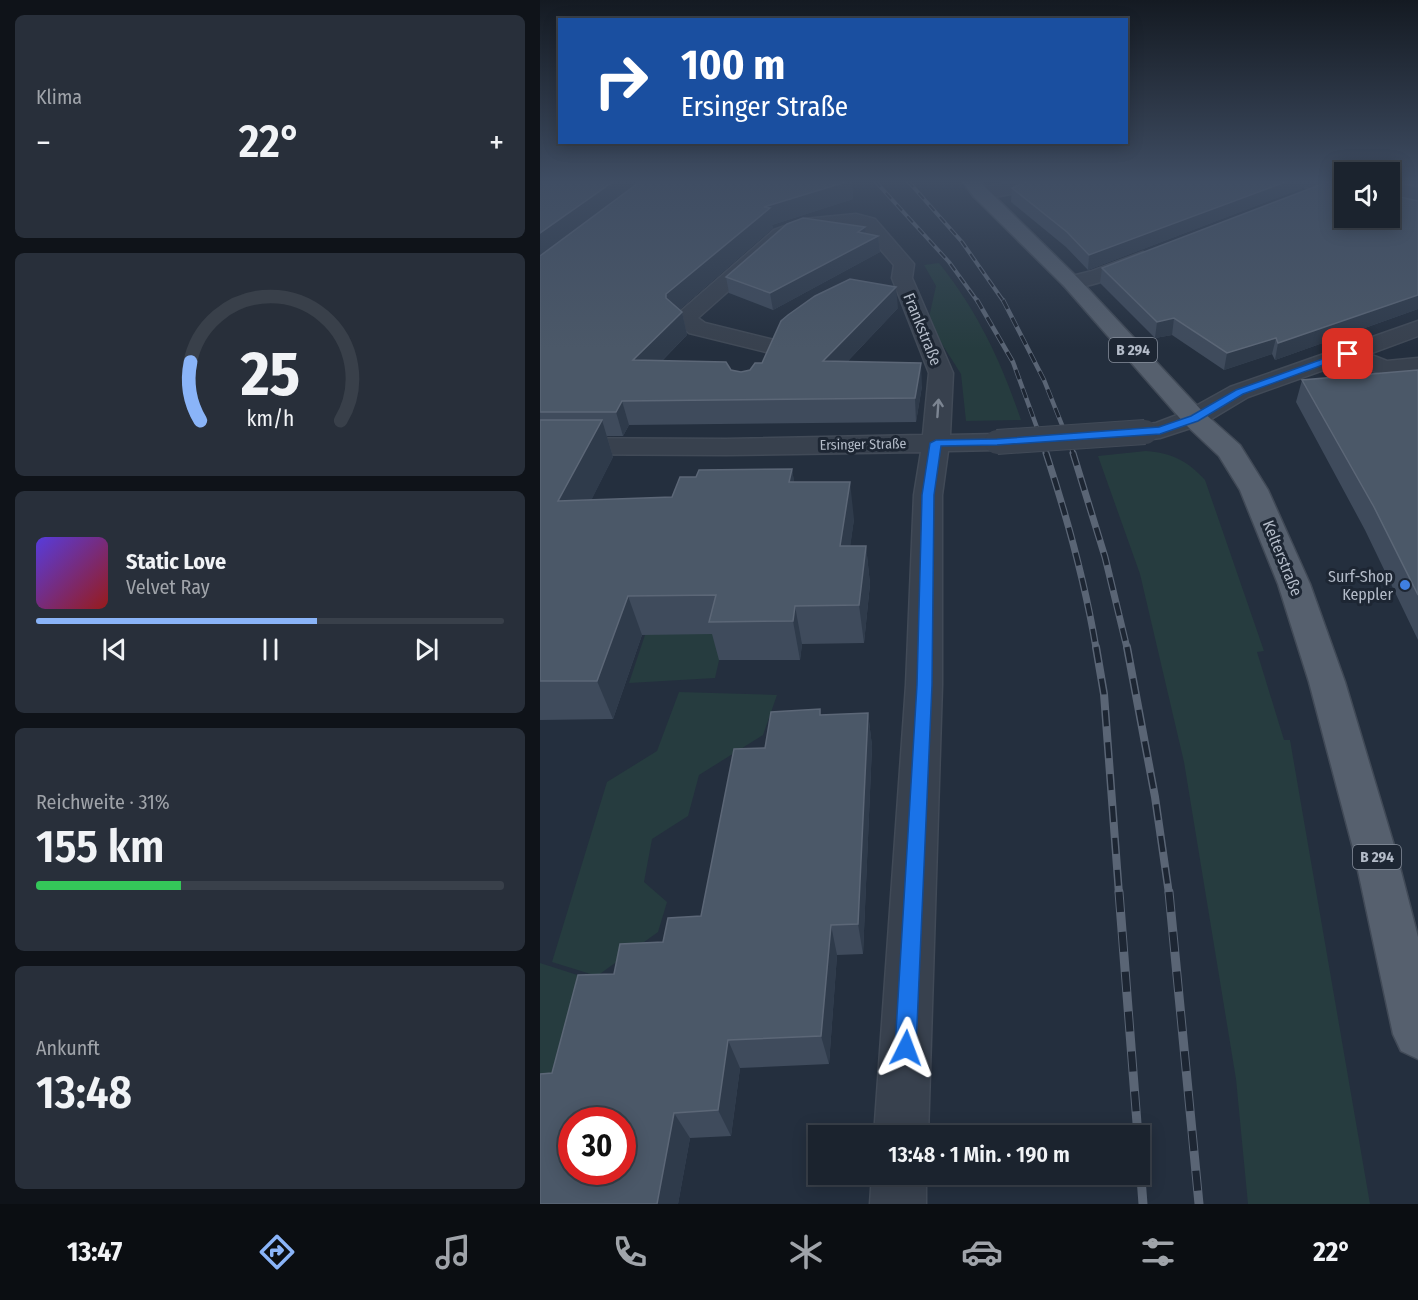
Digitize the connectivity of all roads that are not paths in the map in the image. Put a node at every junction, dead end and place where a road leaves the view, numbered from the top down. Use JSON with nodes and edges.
{"nodes":[{"id":1,"x":777,"y":237,"type":"edge"},
{"id":2,"x":880,"y":237,"type":"edge"},
{"id":3,"x":1026,"y":237,"type":"edge"},
{"id":4,"x":1162,"y":250,"type":"edge"},
{"id":5,"x":902,"y":278,"type":"junction"},
{"id":6,"x":1071,"y":282,"type":"junction"},
{"id":7,"x":879,"y":283,"type":"edge"},
{"id":8,"x":1418,"y":328,"type":"edge"},
{"id":9,"x":782,"y":329,"type":"edge"},
{"id":10,"x":766,"y":345,"type":"junction"},
{"id":11,"x":1348,"y":354,"type":"junction"},
{"id":12,"x":1418,"y":365,"type":"edge"},
{"id":13,"x":754,"y":366,"type":"edge"},
{"id":14,"x":1194,"y":418,"type":"junction"},
{"id":15,"x":936,"y":443,"type":"junction"},
{"id":16,"x":540,"y":446,"type":"edge"},
{"id":17,"x":1418,"y":1034,"type":"edge"},
{"id":18,"x":902,"y":1125,"type":"edge"},
{"id":19,"x":899,"y":1185,"type":"edge"},
{"id":20,"x":898,"y":1204,"type":"edge"}],
"edges":[{"from":1,"to":10,"type":"street","name":"Frankstraße"},
{"from":2,"to":5,"type":"street","name":"Frankstraße"},
{"from":3,"to":6,"type":"main road","name":"Kelterstraße","number":"B 294"},
{"from":4,"to":6,"type":"street"},
{"from":5,"to":7,"type":"street"},
{"from":15,"to":5,"type":"street","name":"Frankstraße","one_way":true},
{"from":6,"to":14,"type":"main road","name":"Kelterstraße","number":"B 294"},
{"from":8,"to":11,"type":"street","name":"Ersinger Straße"},
{"from":9,"to":10,"type":"street"},
{"from":10,"to":13,"type":"street"},
{"from":11,"to":12,"type":"street"},
{"from":11,"to":14,"type":"street","name":"Ersinger Straße"},
{"from":14,"to":15,"type":"street","name":"Ersinger Straße","bridge":true},
{"from":14,"to":17,"type":"main road","name":"Kelterstraße","number":"B 294"},
{"from":15,"to":16,"type":"street","name":"Ersinger Straße"},
{"from":15,"to":18,"type":"street","name":"Frankstraße"},
{"from":19,"to":20,"type":"street"}]}
